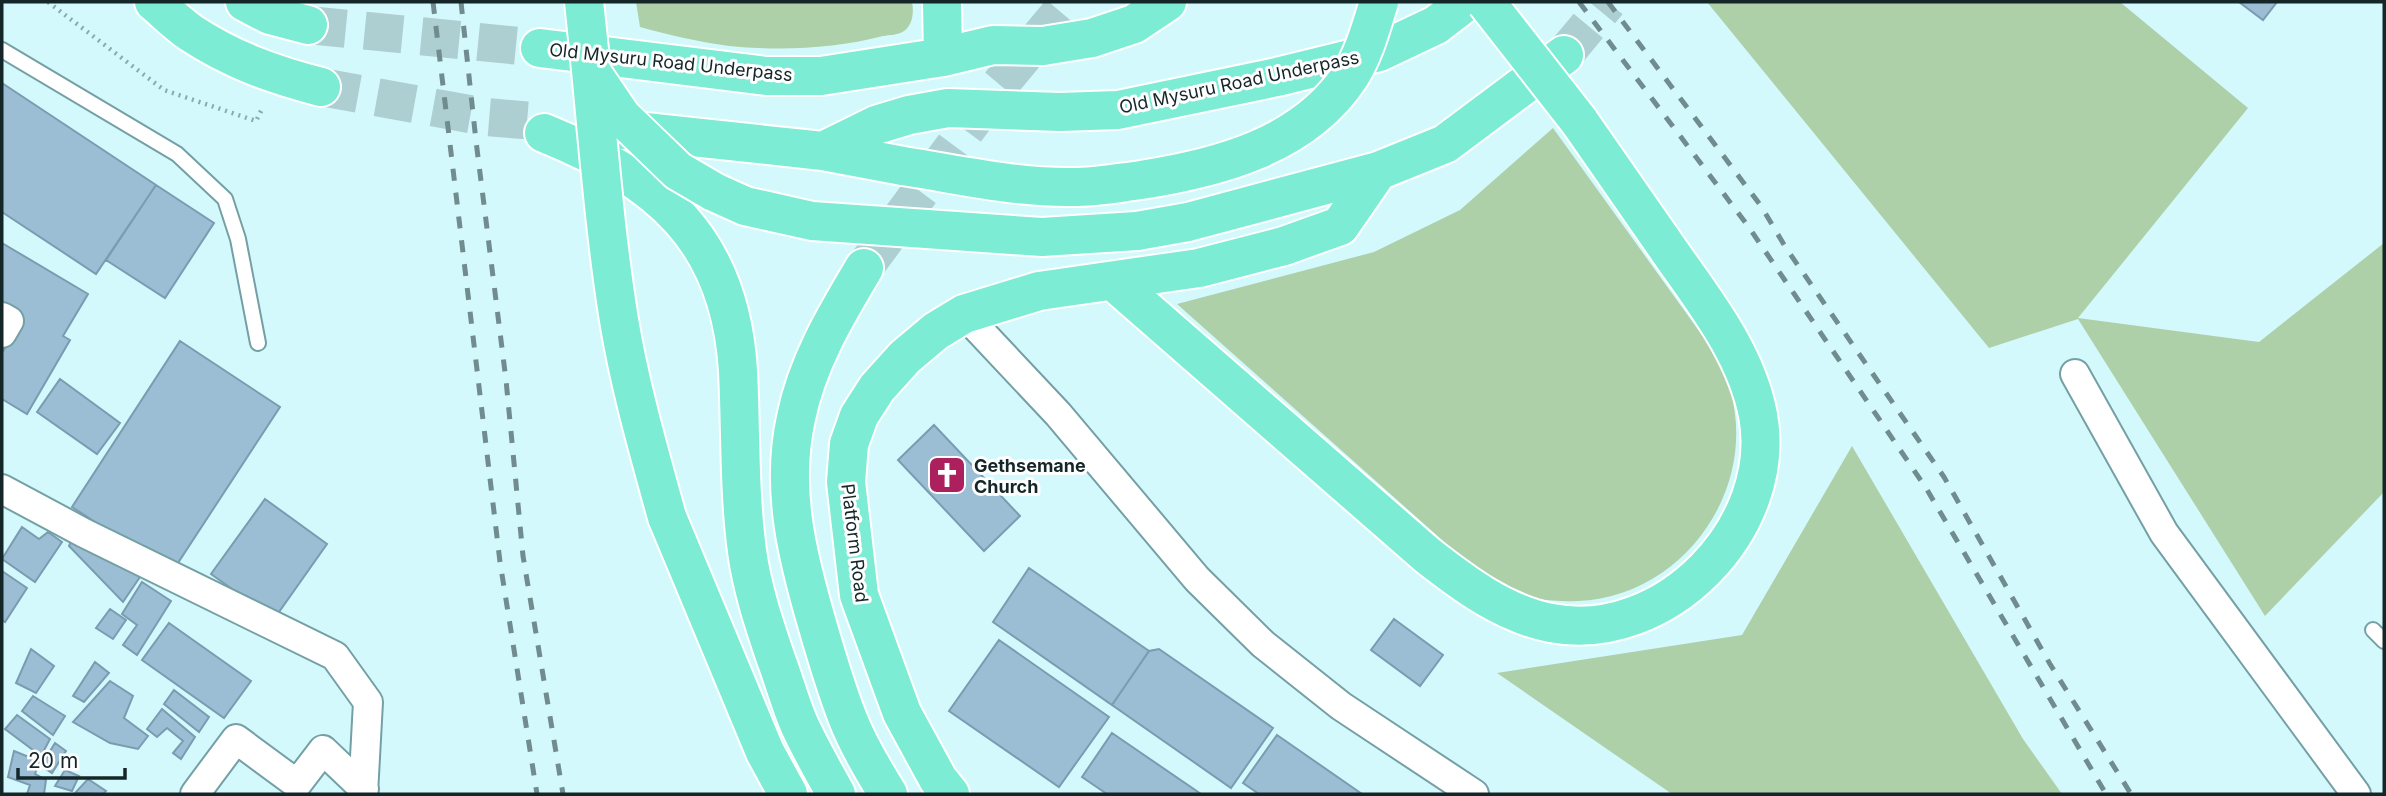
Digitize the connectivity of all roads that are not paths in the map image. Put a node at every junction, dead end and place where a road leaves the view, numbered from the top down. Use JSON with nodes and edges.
{"nodes":[{"id":1,"x":154,"y":2,"type":"edge"},
{"id":2,"x":244,"y":2,"type":"edge"},
{"id":3,"x":584,"y":2,"type":"edge"},
{"id":4,"x":942,"y":2,"type":"edge"},
{"id":5,"x":1167,"y":2,"type":"edge"},
{"id":6,"x":1379,"y":2,"type":"edge"},
{"id":7,"x":1466,"y":2,"type":"edge"},
{"id":8,"x":1486,"y":2,"type":"edge"},
{"id":9,"x":308,"y":25,"type":"tunnel mouth"},
{"id":10,"x":540,"y":48,"type":"tunnel mouth"},
{"id":11,"x":2,"y":50,"type":"edge"},
{"id":12,"x":1564,"y":55,"type":"tunnel mouth"},
{"id":13,"x":943,"y":57,"type":"junction"},
{"id":14,"x":592,"y":73,"type":"junction"},
{"id":15,"x":321,"y":88,"type":"tunnel mouth"},
{"id":16,"x":823,"y":152,"type":"junction"},
{"id":17,"x":1378,"y":171,"type":"junction"},
{"id":18,"x":864,"y":268,"type":"tunnel mouth"},
{"id":19,"x":1113,"y":281,"type":"junction"},
{"id":20,"x":964,"y":314,"type":"junction"},
{"id":21,"x":2,"y":317,"type":"edge"},
{"id":22,"x":2,"y":332,"type":"edge"},
{"id":23,"x":258,"y":344,"type":"dead end"},
{"id":24,"x":2075,"y":374,"type":"dead end"},
{"id":25,"x":2,"y":489,"type":"edge"},
{"id":26,"x":2373,"y":630,"type":"dead end"},
{"id":27,"x":2384,"y":641,"type":"edge"},
{"id":28,"x":364,"y":792,"type":"edge"},
{"id":29,"x":195,"y":794,"type":"edge"},
{"id":30,"x":788,"y":794,"type":"edge"},
{"id":31,"x":836,"y":794,"type":"edge"},
{"id":32,"x":888,"y":794,"type":"edge"},
{"id":33,"x":950,"y":794,"type":"edge"},
{"id":34,"x":1474,"y":794,"type":"edge"},
{"id":35,"x":2356,"y":794,"type":"edge"}],
"edges":[{"from":1,"to":15,"type":"main road"},
{"from":2,"to":9,"type":"main road"},
{"from":3,"to":14,"type":"main road","bridge":true},
{"from":4,"to":13,"type":"main road"},
{"from":5,"to":13,"type":"main road","name":"Old Mysuru Road Underpass"},
{"from":6,"to":16,"type":"main road","bridge":true},
{"from":7,"to":16,"type":"main road","name":"Old Mysuru Road Underpass"},
{"from":8,"to":19,"type":"main road","bridge":true},
{"from":10,"to":13,"type":"main road","name":"Old Mysuru Road Underpass"},
{"from":11,"to":23,"type":"lane"},
{"from":12,"to":17,"type":"main road"},
{"from":14,"to":17,"type":"main road","bridge":true},
{"from":14,"to":30,"type":"main road","bridge":true},
{"from":16,"to":31,"type":"main road"},
{"from":17,"to":19,"type":"main road","name":"Platform Road"},
{"from":18,"to":32,"type":"main road"},
{"from":19,"to":20,"type":"main road","name":"Platform Road"},
{"from":20,"to":33,"type":"main road","name":"Platform Road"},
{"from":20,"to":34,"type":"street"},
{"from":21,"to":22,"type":"street"},
{"from":24,"to":35,"type":"street"},
{"from":25,"to":28,"type":"street"},
{"from":26,"to":27,"type":"lane"},
{"from":28,"to":29,"type":"street"}]}
